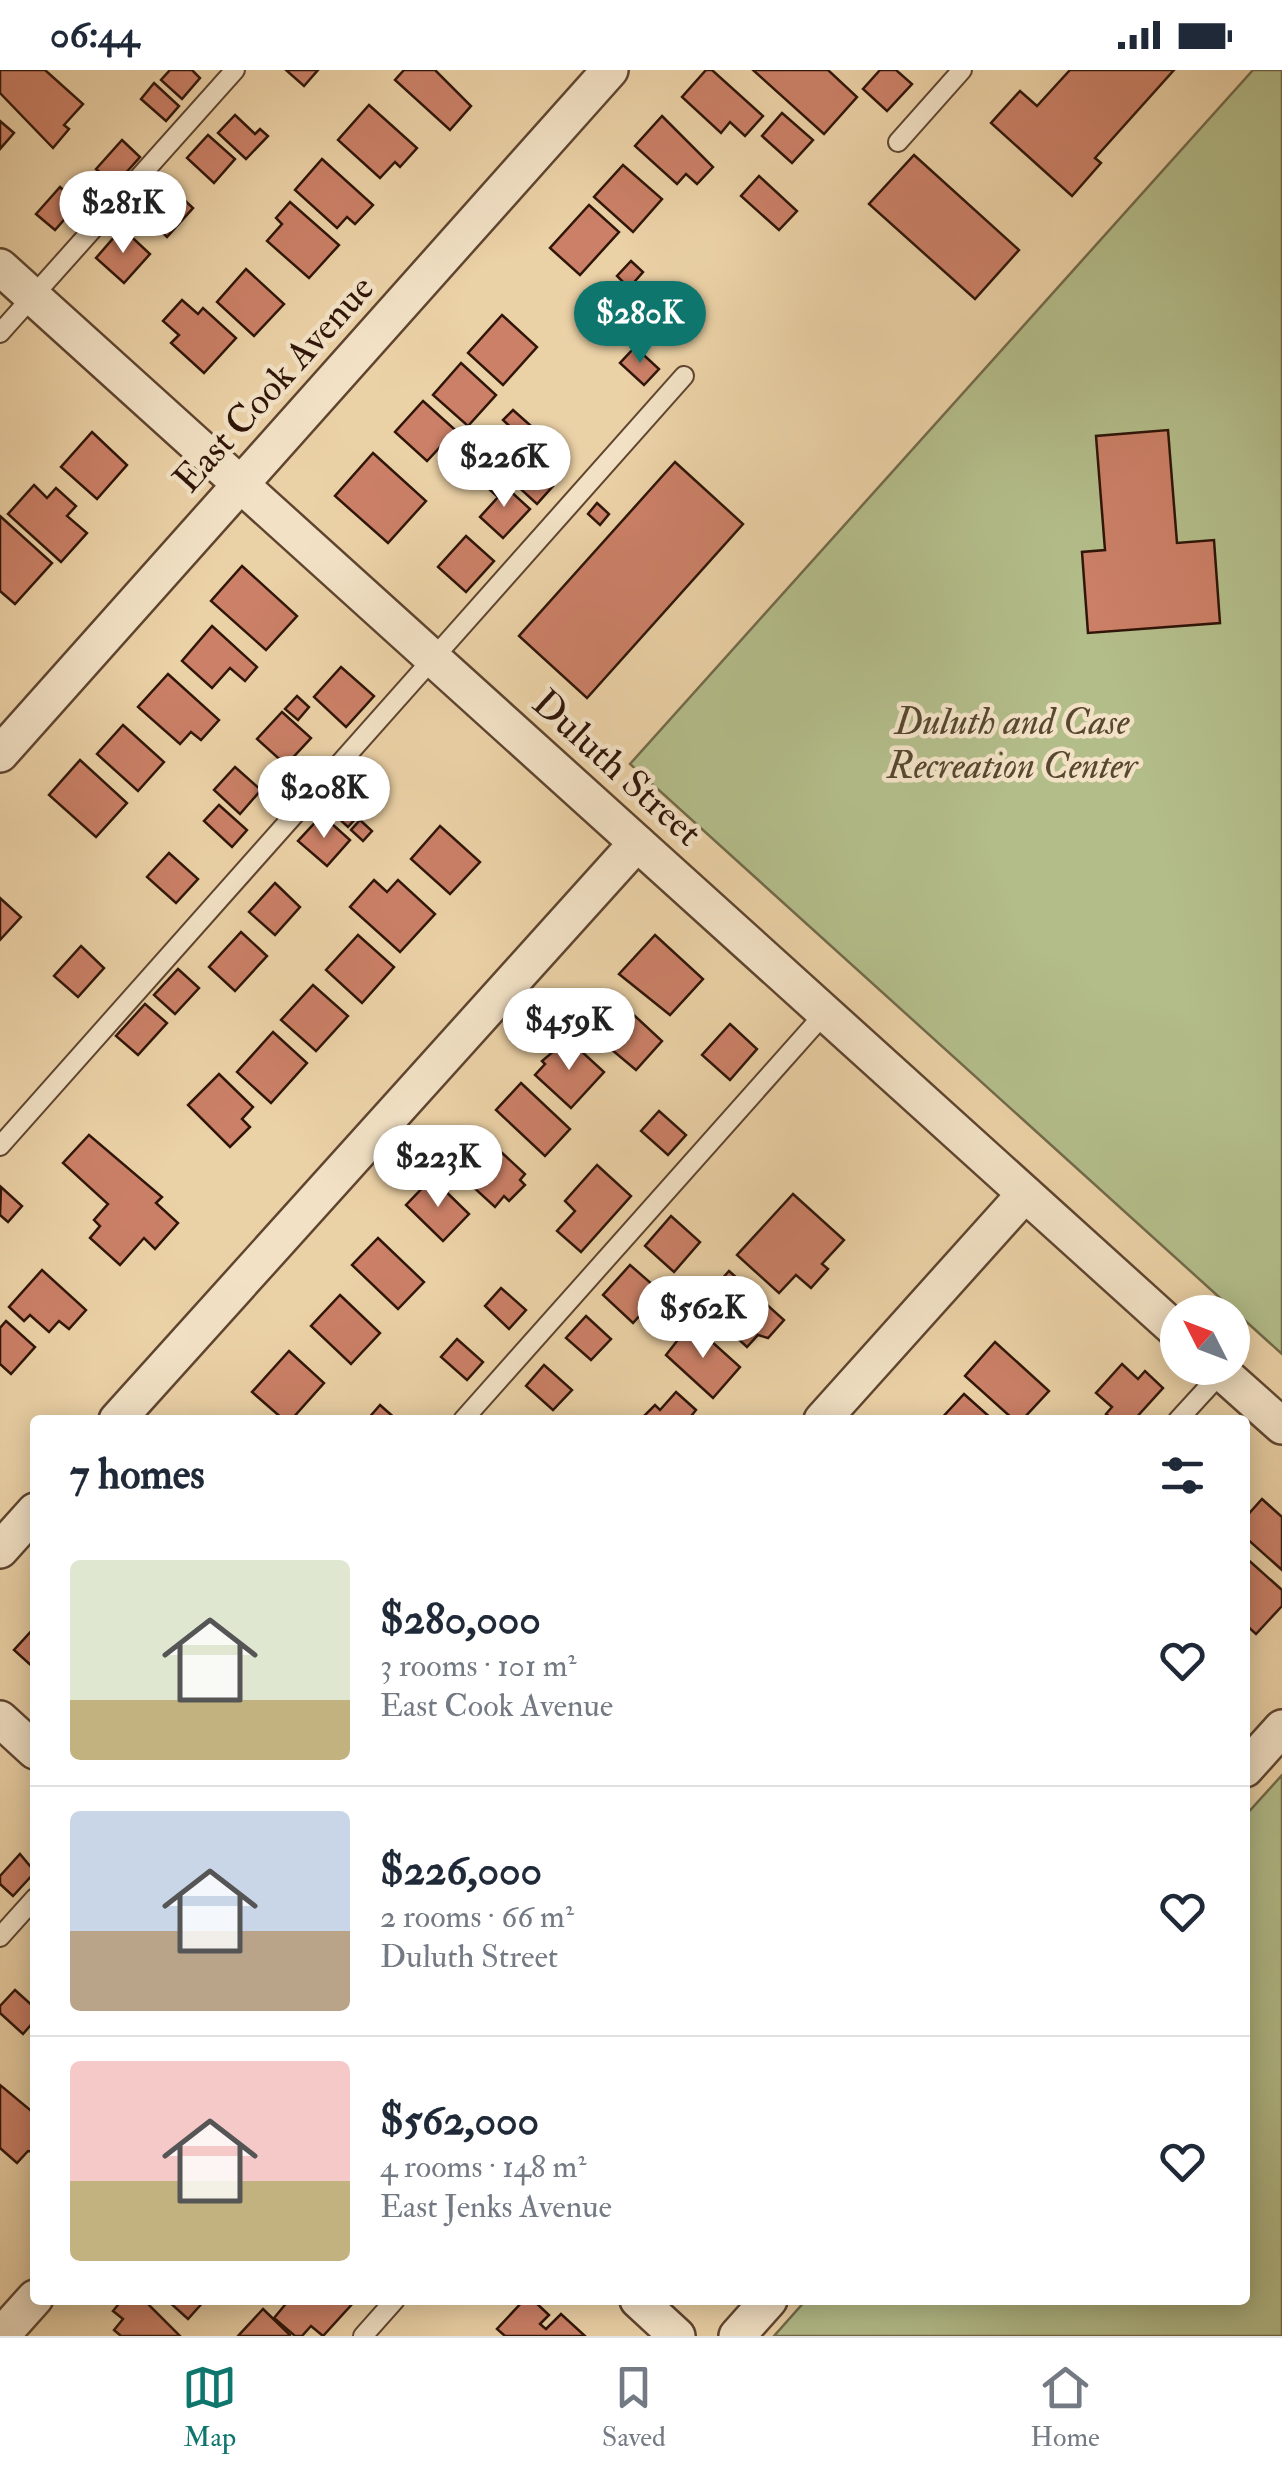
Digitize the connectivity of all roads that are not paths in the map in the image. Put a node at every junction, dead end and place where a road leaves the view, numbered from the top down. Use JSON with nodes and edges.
{"nodes":[{"id":1,"x":234,"y":70,"type":"edge"},
{"id":2,"x":610,"y":70,"type":"edge"},
{"id":3,"x":962,"y":70,"type":"edge"},
{"id":4,"x":898,"y":142,"type":"dead end"},
{"id":5,"x":0,"y":267,"type":"edge"},
{"id":6,"x":32,"y":296,"type":"junction"},
{"id":7,"x":0,"y":333,"type":"edge"},
{"id":8,"x":684,"y":376,"type":"dead end"},
{"id":9,"x":241,"y":486,"type":"junction"},
{"id":10,"x":434,"y":660,"type":"junction"},
{"id":11,"x":0,"y":754,"type":"edge"},
{"id":12,"x":637,"y":844,"type":"junction"},
{"id":13,"x":825,"y":1013,"type":"junction"},
{"id":14,"x":0,"y":1146,"type":"edge"},
{"id":15,"x":1025,"y":1194,"type":"junction"},
{"id":16,"x":1160,"y":1316,"type":"edge"},
{"id":17,"x":1207,"y":1385,"type":"edge"},
{"id":18,"x":1236,"y":1385,"type":"edge"},
{"id":19,"x":122,"y":1415,"type":"edge"},
{"id":20,"x":467,"y":1415,"type":"edge"},
{"id":21,"x":826,"y":1415,"type":"edge"},
{"id":22,"x":1182,"y":1415,"type":"edge"},
{"id":23,"x":1282,"y":1426,"type":"edge"},
{"id":24,"x":30,"y":1517,"type":"edge"},
{"id":25,"x":0,"y":1550,"type":"edge"},
{"id":26,"x":0,"y":1719,"type":"edge"},
{"id":27,"x":1282,"y":1728,"type":"edge"},
{"id":28,"x":30,"y":1746,"type":"edge"},
{"id":29,"x":1250,"y":1763,"type":"edge"},
{"id":30,"x":30,"y":1904,"type":"edge"},
{"id":31,"x":0,"y":1937,"type":"edge"},
{"id":32,"x":30,"y":2303,"type":"edge"},
{"id":33,"x":391,"y":2305,"type":"edge"},
{"id":34,"x":643,"y":2305,"type":"edge"},
{"id":35,"x":764,"y":2305,"type":"edge"},
{"id":36,"x":0,"y":2336,"type":"edge"},
{"id":37,"x":363,"y":2336,"type":"edge"},
{"id":38,"x":677,"y":2336,"type":"edge"},
{"id":39,"x":736,"y":2336,"type":"edge"}],
"edges":[{"from":1,"to":6,"type":"lane"},
{"from":2,"to":9,"type":"street","name":"East Cook Avenue"},
{"from":3,"to":4,"type":"lane"},
{"from":5,"to":6,"type":"street","name":"Duluth Street"},
{"from":6,"to":7,"type":"lane"},
{"from":6,"to":9,"type":"street","name":"Duluth Street"},
{"from":8,"to":10,"type":"lane"},
{"from":9,"to":10,"type":"street","name":"Duluth Street"},
{"from":9,"to":11,"type":"street","name":"East Cook Avenue"},
{"from":10,"to":12,"type":"street","name":"Duluth Street"},
{"from":10,"to":14,"type":"lane"},
{"from":12,"to":13,"type":"street","name":"Duluth Street"},
{"from":12,"to":19,"type":"street"},
{"from":13,"to":15,"type":"street","name":"Duluth Street"},
{"from":13,"to":20,"type":"lane"},
{"from":15,"to":16,"type":"street","name":"Duluth Street"},
{"from":15,"to":21,"type":"street"},
{"from":17,"to":22,"type":"lane"},
{"from":18,"to":23,"type":"street"},
{"from":24,"to":25,"type":"street"},
{"from":26,"to":28,"type":"street"},
{"from":27,"to":29,"type":"street"},
{"from":30,"to":31,"type":"lane"},
{"from":32,"to":36,"type":"street"},
{"from":33,"to":37,"type":"lane"},
{"from":34,"to":38,"type":"street"},
{"from":35,"to":39,"type":"street"}]}
